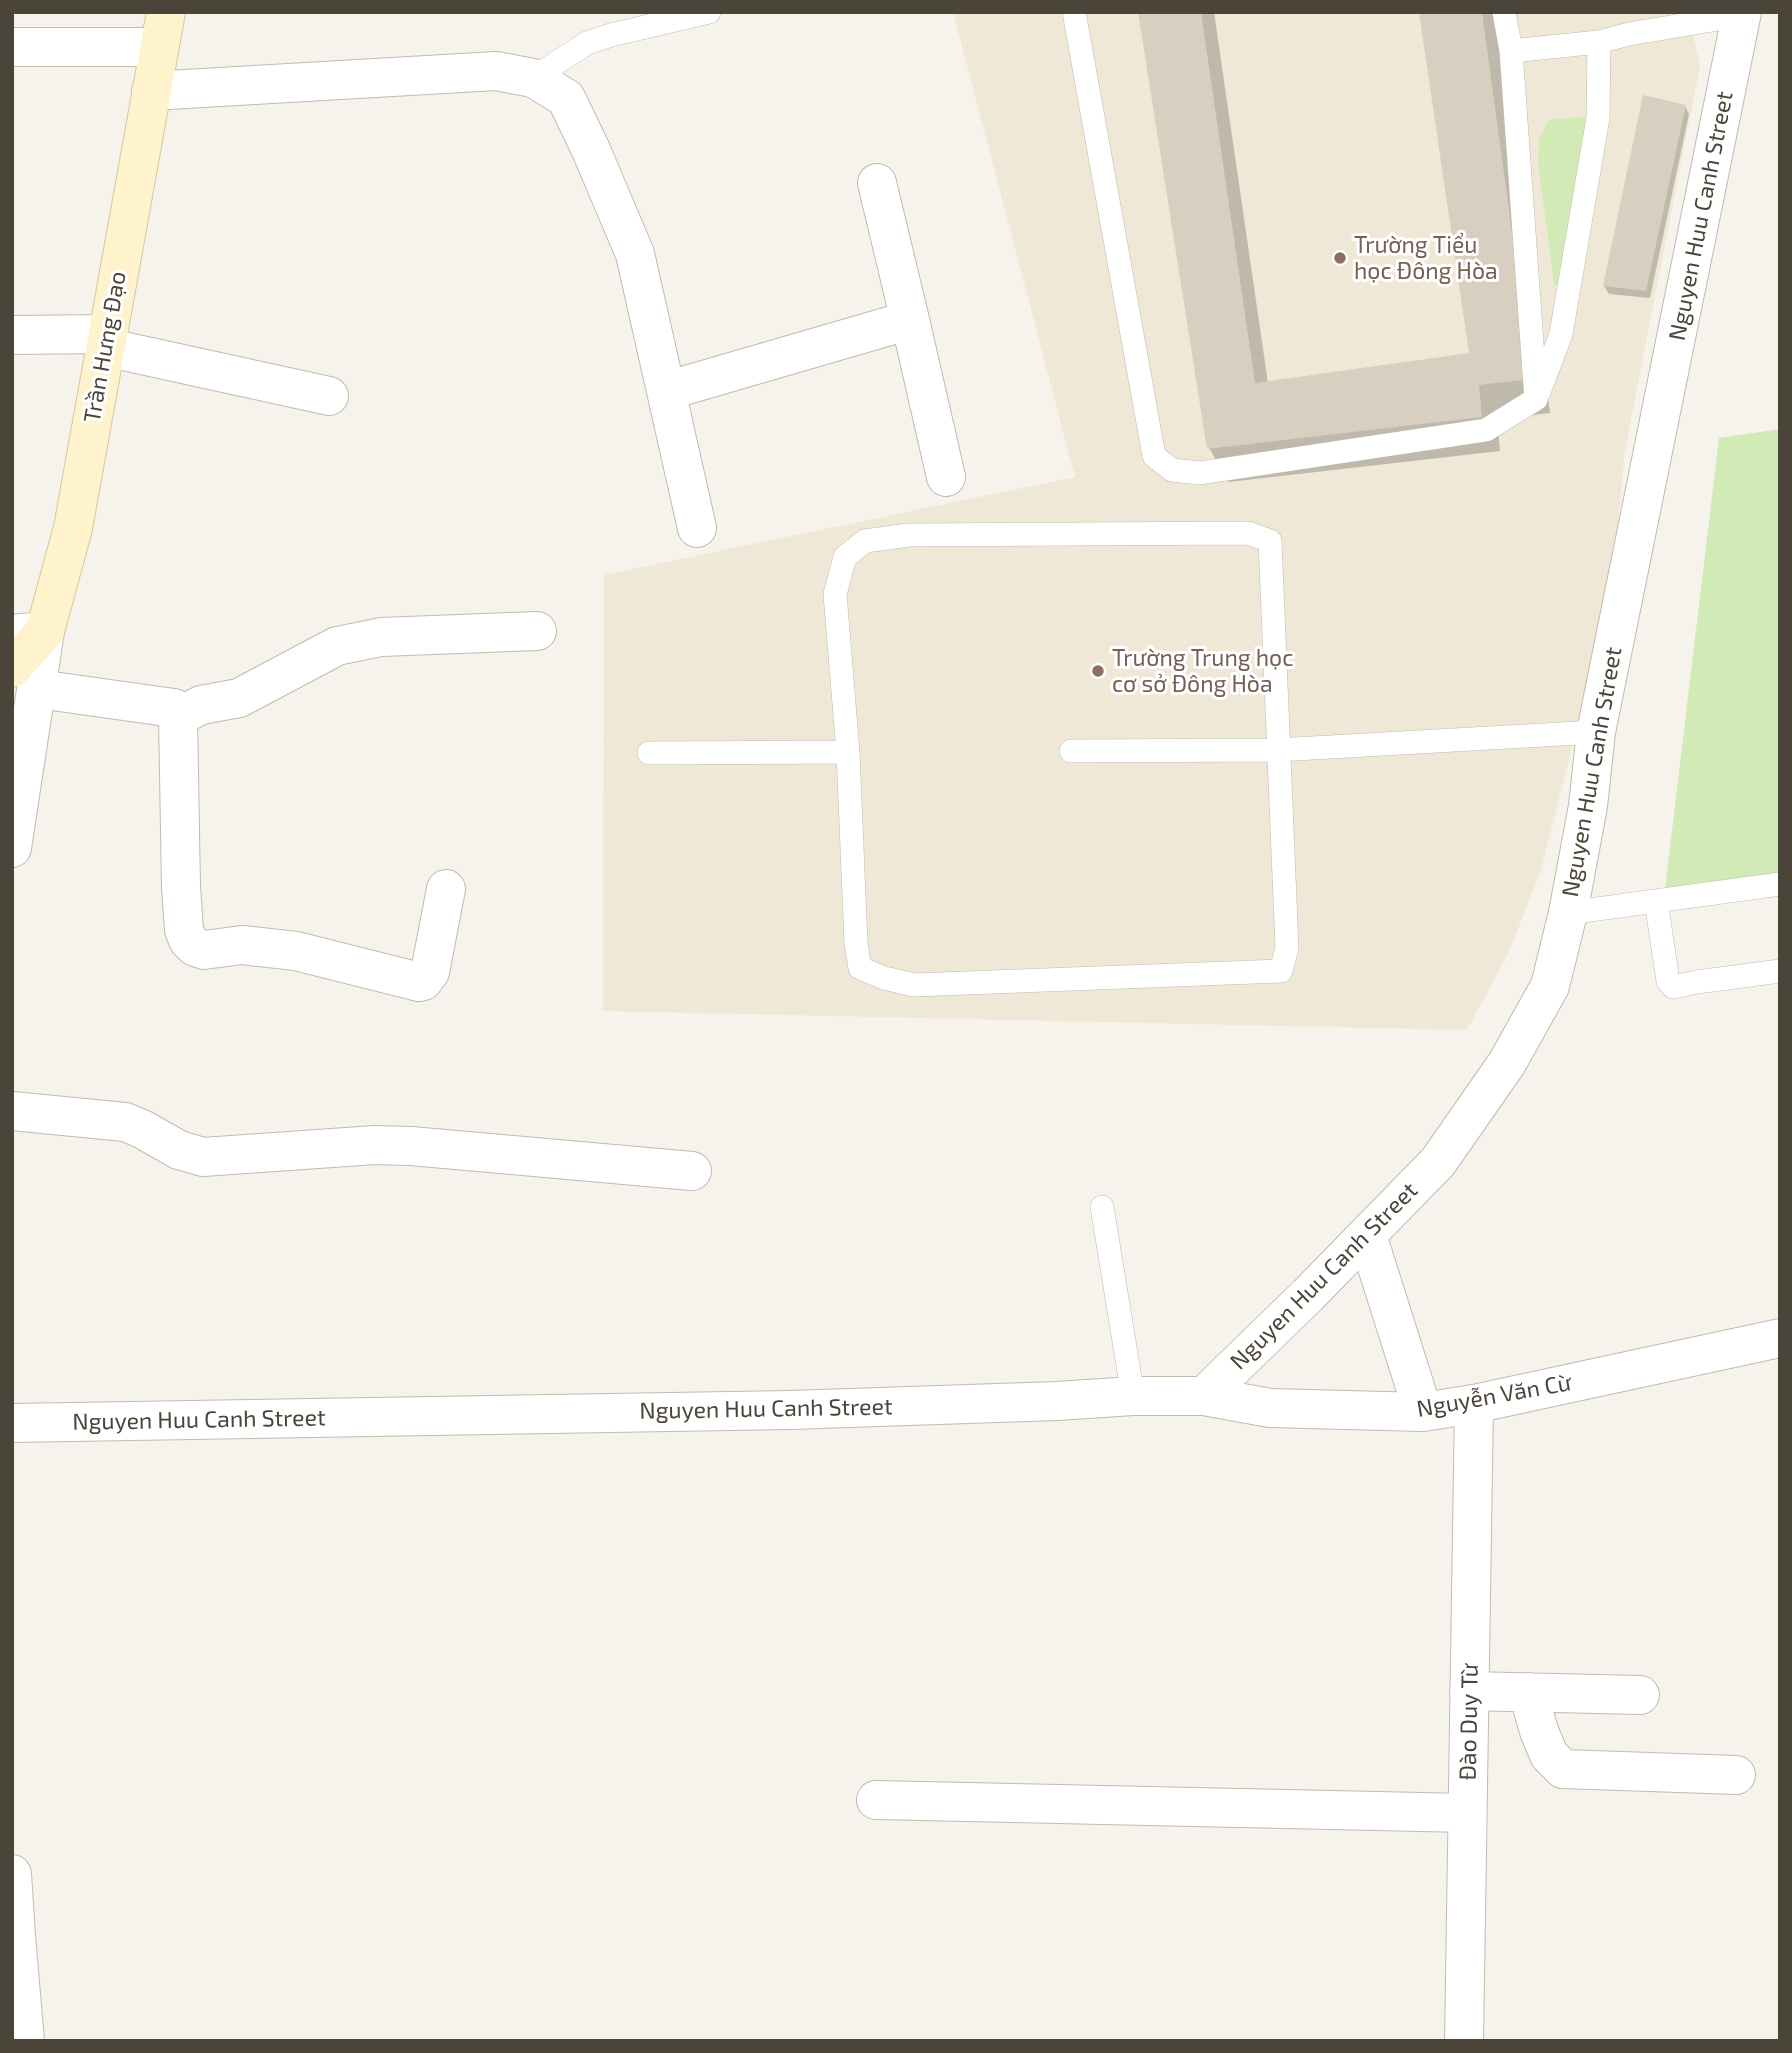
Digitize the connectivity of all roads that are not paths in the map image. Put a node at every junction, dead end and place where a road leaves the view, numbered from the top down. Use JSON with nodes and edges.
{"nodes":[{"id":1,"x":709,"y":12,"type":"edge"},
{"id":2,"x":1074,"y":12,"type":"edge"},
{"id":3,"x":1504,"y":12,"type":"edge"},
{"id":4,"x":1742,"y":13,"type":"edge"},
{"id":5,"x":1628,"y":23,"type":"edge"},
{"id":6,"x":162,"y":30,"type":"edge"},
{"id":7,"x":1599,"y":41,"type":"junction"},
{"id":8,"x":12,"y":47,"type":"edge"},
{"id":9,"x":1511,"y":51,"type":"junction"},
{"id":10,"x":533,"y":78,"type":"junction"},
{"id":11,"x":151,"y":90,"type":"junction"},
{"id":12,"x":877,"y":183,"type":"dead end"},
{"id":13,"x":910,"y":320,"type":"junction"},
{"id":14,"x":12,"y":335,"type":"edge"},
{"id":15,"x":106,"y":341,"type":"junction"},
{"id":16,"x":666,"y":391,"type":"junction"},
{"id":17,"x":329,"y":396,"type":"dead end"},
{"id":18,"x":1536,"y":399,"type":"junction"},
{"id":19,"x":946,"y":477,"type":"dead end"},
{"id":20,"x":697,"y":528,"type":"dead end"},
{"id":21,"x":537,"y":631,"type":"dead end"},
{"id":22,"x":29,"y":632,"type":"edge"},
{"id":23,"x":25,"y":679,"type":"edge"},
{"id":24,"x":178,"y":717,"type":"junction"},
{"id":25,"x":1596,"y":732,"type":"junction"},
{"id":26,"x":1278,"y":750,"type":"junction"},
{"id":27,"x":1071,"y":751,"type":"dead end"},
{"id":28,"x":848,"y":752,"type":"junction"},
{"id":29,"x":649,"y":753,"type":"dead end"},
{"id":30,"x":12,"y":848,"type":"edge"},
{"id":31,"x":1780,"y":884,"type":"edge"},
{"id":32,"x":446,"y":889,"type":"dead end"},
{"id":33,"x":1656,"y":901,"type":"junction"},
{"id":34,"x":1568,"y":912,"type":"junction"},
{"id":35,"x":1780,"y":971,"type":"edge"},
{"id":36,"x":12,"y":1111,"type":"edge"},
{"id":37,"x":692,"y":1171,"type":"dead end"},
{"id":38,"x":1101,"y":1207,"type":"dead end"},
{"id":39,"x":1367,"y":1235,"type":"junction"},
{"id":40,"x":1780,"y":1338,"type":"edge"},
{"id":41,"x":1133,"y":1396,"type":"junction"},
{"id":42,"x":1204,"y":1396,"type":"junction"},
{"id":43,"x":1475,"y":1404,"type":"junction"},
{"id":44,"x":1423,"y":1412,"type":"junction"},
{"id":45,"x":12,"y":1423,"type":"edge"},
{"id":46,"x":1469,"y":1691,"type":"junction"},
{"id":47,"x":1528,"y":1692,"type":"junction"},
{"id":48,"x":1640,"y":1695,"type":"dead end"},
{"id":49,"x":1736,"y":1775,"type":"dead end"},
{"id":50,"x":876,"y":1800,"type":"dead end"},
{"id":51,"x":1467,"y":1813,"type":"junction"},
{"id":52,"x":12,"y":1874,"type":"edge"},
{"id":53,"x":26,"y":2041,"type":"edge"},
{"id":54,"x":1464,"y":2041,"type":"edge"}],
"edges":[{"from":1,"to":10,"type":"lane"},
{"from":2,"to":18,"type":"lane"},
{"from":3,"to":9,"type":"lane"},
{"from":4,"to":5,"type":"lane"},
{"from":4,"to":25,"type":"street","name":"Nguyen Huu Canh Street"},
{"from":5,"to":7,"type":"lane"},
{"from":6,"to":8,"type":"street"},
{"from":6,"to":11,"type":"main road","name":"Trần Hưng Đạo"},
{"from":7,"to":9,"type":"lane"},
{"from":7,"to":18,"type":"lane"},
{"from":9,"to":18,"type":"lane"},
{"from":10,"to":11,"type":"street"},
{"from":10,"to":16,"type":"street"},
{"from":11,"to":15,"type":"main road","name":"Trần Hưng Đạo"},
{"from":12,"to":13,"type":"street"},
{"from":13,"to":16,"type":"street"},
{"from":13,"to":19,"type":"street"},
{"from":14,"to":15,"type":"street"},
{"from":15,"to":17,"type":"street"},
{"from":15,"to":22,"type":"main road","name":"Trần Hưng Đạo"},
{"from":16,"to":20,"type":"street"},
{"from":21,"to":24,"type":"street"},
{"from":22,"to":23,"type":"main road","name":"Trần Hưng Đạo"},
{"from":23,"to":24,"type":"street"},
{"from":23,"to":30,"type":"street"},
{"from":24,"to":32,"type":"street"},
{"from":25,"to":26,"type":"lane"},
{"from":25,"to":34,"type":"street","name":"Nguyen Huu Canh Street"},
{"from":26,"to":27,"type":"lane"},
{"from":26,"to":28,"type":"lane"},
{"from":26,"to":28,"type":"lane"},
{"from":28,"to":29,"type":"lane"},
{"from":31,"to":33,"type":"lane"},
{"from":33,"to":34,"type":"lane"},
{"from":33,"to":35,"type":"lane"},
{"from":34,"to":39,"type":"street","name":"Nguyen Huu Canh Street"},
{"from":36,"to":37,"type":"street"},
{"from":38,"to":41,"type":"lane"},
{"from":39,"to":42,"type":"street","name":"Nguyen Huu Canh Street"},
{"from":39,"to":44,"type":"street"},
{"from":40,"to":43,"type":"street","name":"Nguyễn Văn Cừ"},
{"from":41,"to":42,"type":"street","name":"Nguyen Huu Canh Street"},
{"from":41,"to":45,"type":"street","name":"Nguyen Huu Canh Street"},
{"from":42,"to":44,"type":"street","name":"Nguyễn Văn Cừ"},
{"from":43,"to":44,"type":"street","name":"Nguyễn Văn Cừ"},
{"from":43,"to":46,"type":"street","name":"Đào Duy Từ"},
{"from":46,"to":47,"type":"street"},
{"from":46,"to":51,"type":"street","name":"Đào Duy Từ"},
{"from":47,"to":48,"type":"street"},
{"from":47,"to":49,"type":"street"},
{"from":50,"to":51,"type":"street"},
{"from":51,"to":54,"type":"street","name":"Đào Duy Từ"},
{"from":52,"to":53,"type":"street"}]}
